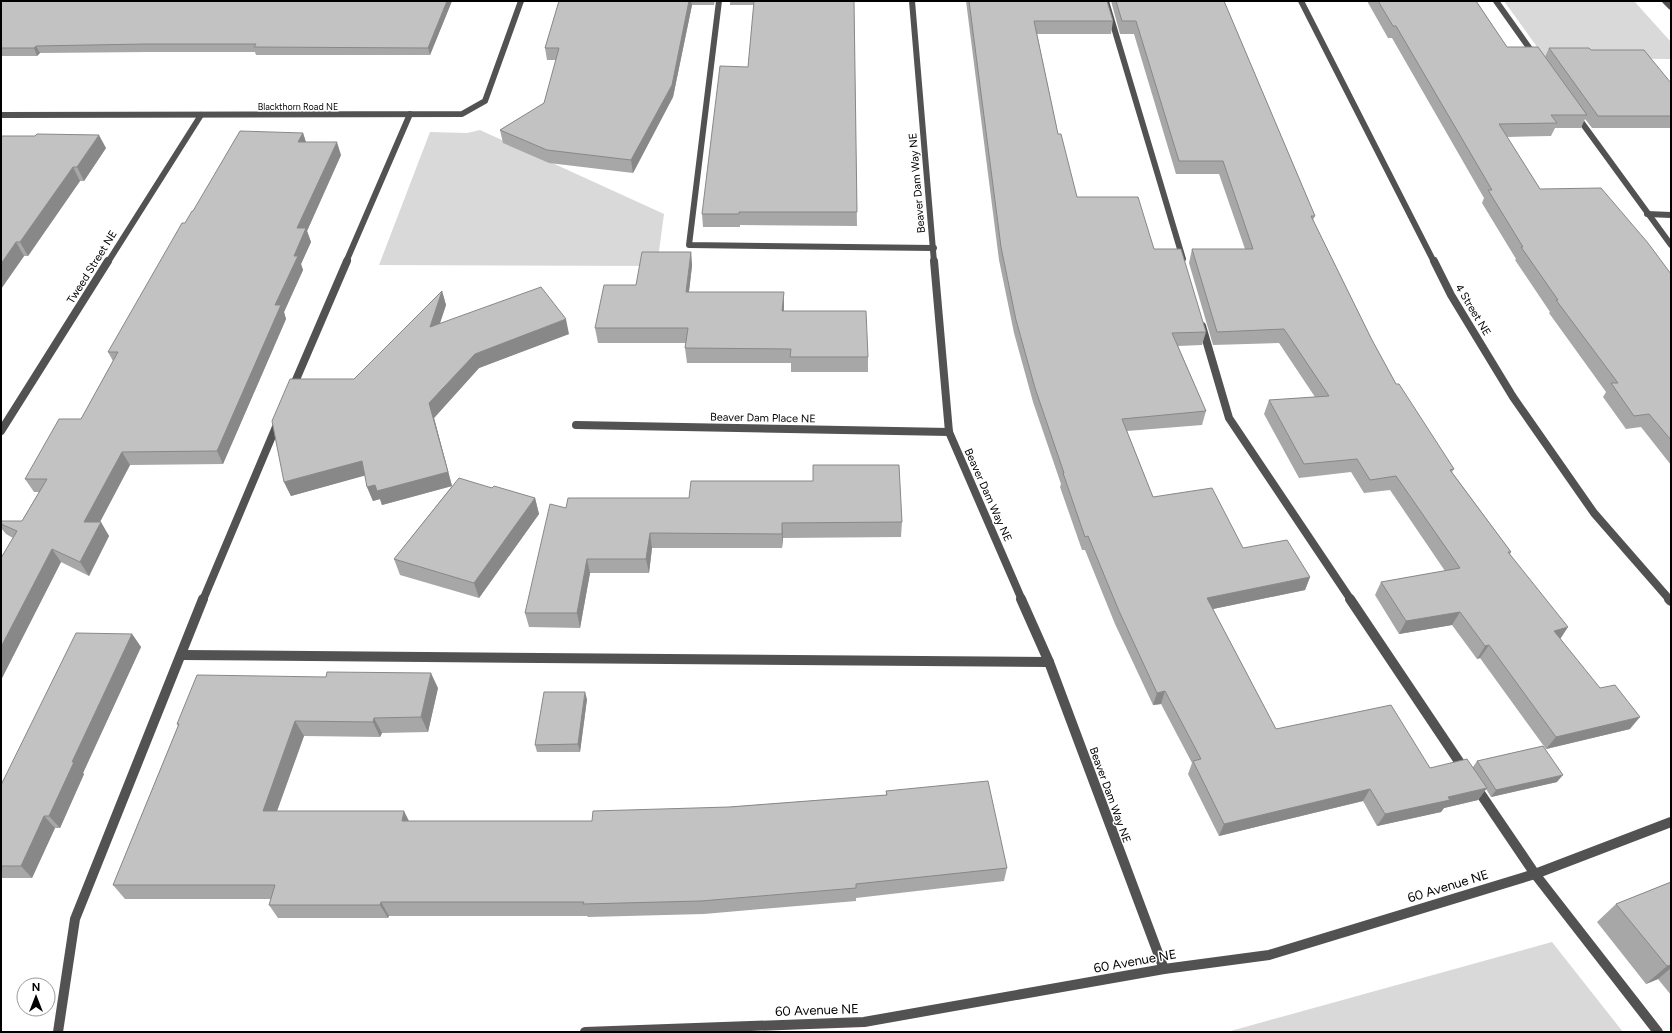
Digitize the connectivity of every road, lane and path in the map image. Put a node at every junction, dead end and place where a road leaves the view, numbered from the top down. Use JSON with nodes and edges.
{"nodes":[{"id":1,"x":521,"y":1,"type":"edge"},
{"id":2,"x":719,"y":1,"type":"edge"},
{"id":3,"x":912,"y":1,"type":"edge"},
{"id":4,"x":1106,"y":1,"type":"edge"},
{"id":5,"x":1301,"y":1,"type":"edge"},
{"id":6,"x":1496,"y":1,"type":"edge"},
{"id":7,"x":1666,"y":1,"type":"edge"},
{"id":8,"x":1671,"y":6,"type":"edge"},
{"id":9,"x":1537,"y":59,"type":"edge"},
{"id":10,"x":1574,"y":111,"type":"edge"},
{"id":11,"x":410,"y":114,"type":"junction"},
{"id":12,"x":1,"y":115,"type":"edge"},
{"id":13,"x":200,"y":115,"type":"junction"},
{"id":14,"x":1647,"y":214,"type":"junction"},
{"id":15,"x":1671,"y":215,"type":"edge"},
{"id":16,"x":1671,"y":245,"type":"edge"},
{"id":17,"x":934,"y":248,"type":"junction"},
{"id":18,"x":1185,"y":267,"type":"edge"},
{"id":19,"x":1200,"y":320,"type":"edge"},
{"id":20,"x":289,"y":398,"type":"edge"},
{"id":21,"x":282,"y":412,"type":"edge"},
{"id":22,"x":576,"y":425,"type":"dead end"},
{"id":23,"x":1,"y":431,"type":"edge"},
{"id":24,"x":949,"y":432,"type":"junction"},
{"id":25,"x":1671,"y":601,"type":"edge"},
{"id":26,"x":181,"y":655,"type":"junction"},
{"id":27,"x":1049,"y":662,"type":"junction"},
{"id":28,"x":1671,"y":822,"type":"edge"},
{"id":29,"x":1534,"y":874,"type":"junction"},
{"id":30,"x":1164,"y":969,"type":"junction"},
{"id":31,"x":58,"y":1032,"type":"edge"},
{"id":32,"x":585,"y":1032,"type":"edge"},
{"id":33,"x":1658,"y":1032,"type":"edge"}],
"edges":[{"from":1,"to":11,"type":"street","name":"Blackthorn Road NE"},
{"from":2,"to":17,"type":"street"},
{"from":3,"to":17,"type":"street","name":"Beaver Dam Way NE"},
{"from":4,"to":18,"type":"street"},
{"from":5,"to":25,"type":"street","name":"4 Street NE"},
{"from":6,"to":9,"type":"street"},
{"from":7,"to":8,"type":"street"},
{"from":10,"to":14,"type":"street"},
{"from":11,"to":13,"type":"street","name":"Blackthorn Road NE"},
{"from":11,"to":20,"type":"street"},
{"from":12,"to":13,"type":"street","name":"Blackthorn Road NE"},
{"from":13,"to":23,"type":"street","name":"Tweed Street NE"},
{"from":14,"to":15,"type":"street"},
{"from":14,"to":16,"type":"street"},
{"from":17,"to":24,"type":"street","name":"Beaver Dam Way NE"},
{"from":19,"to":29,"type":"street"},
{"from":21,"to":26,"type":"street"},
{"from":22,"to":24,"type":"street","name":"Beaver Dam Place NE"},
{"from":24,"to":27,"type":"street","name":"Beaver Dam Way NE"},
{"from":26,"to":27,"type":"street"},
{"from":26,"to":31,"type":"street"},
{"from":27,"to":30,"type":"street","name":"Beaver Dam Way NE"},
{"from":28,"to":29,"type":"street","name":"60 Avenue NE"},
{"from":29,"to":30,"type":"street","name":"60 Avenue NE"},
{"from":29,"to":33,"type":"street"},
{"from":30,"to":32,"type":"street","name":"60 Avenue NE"}]}
